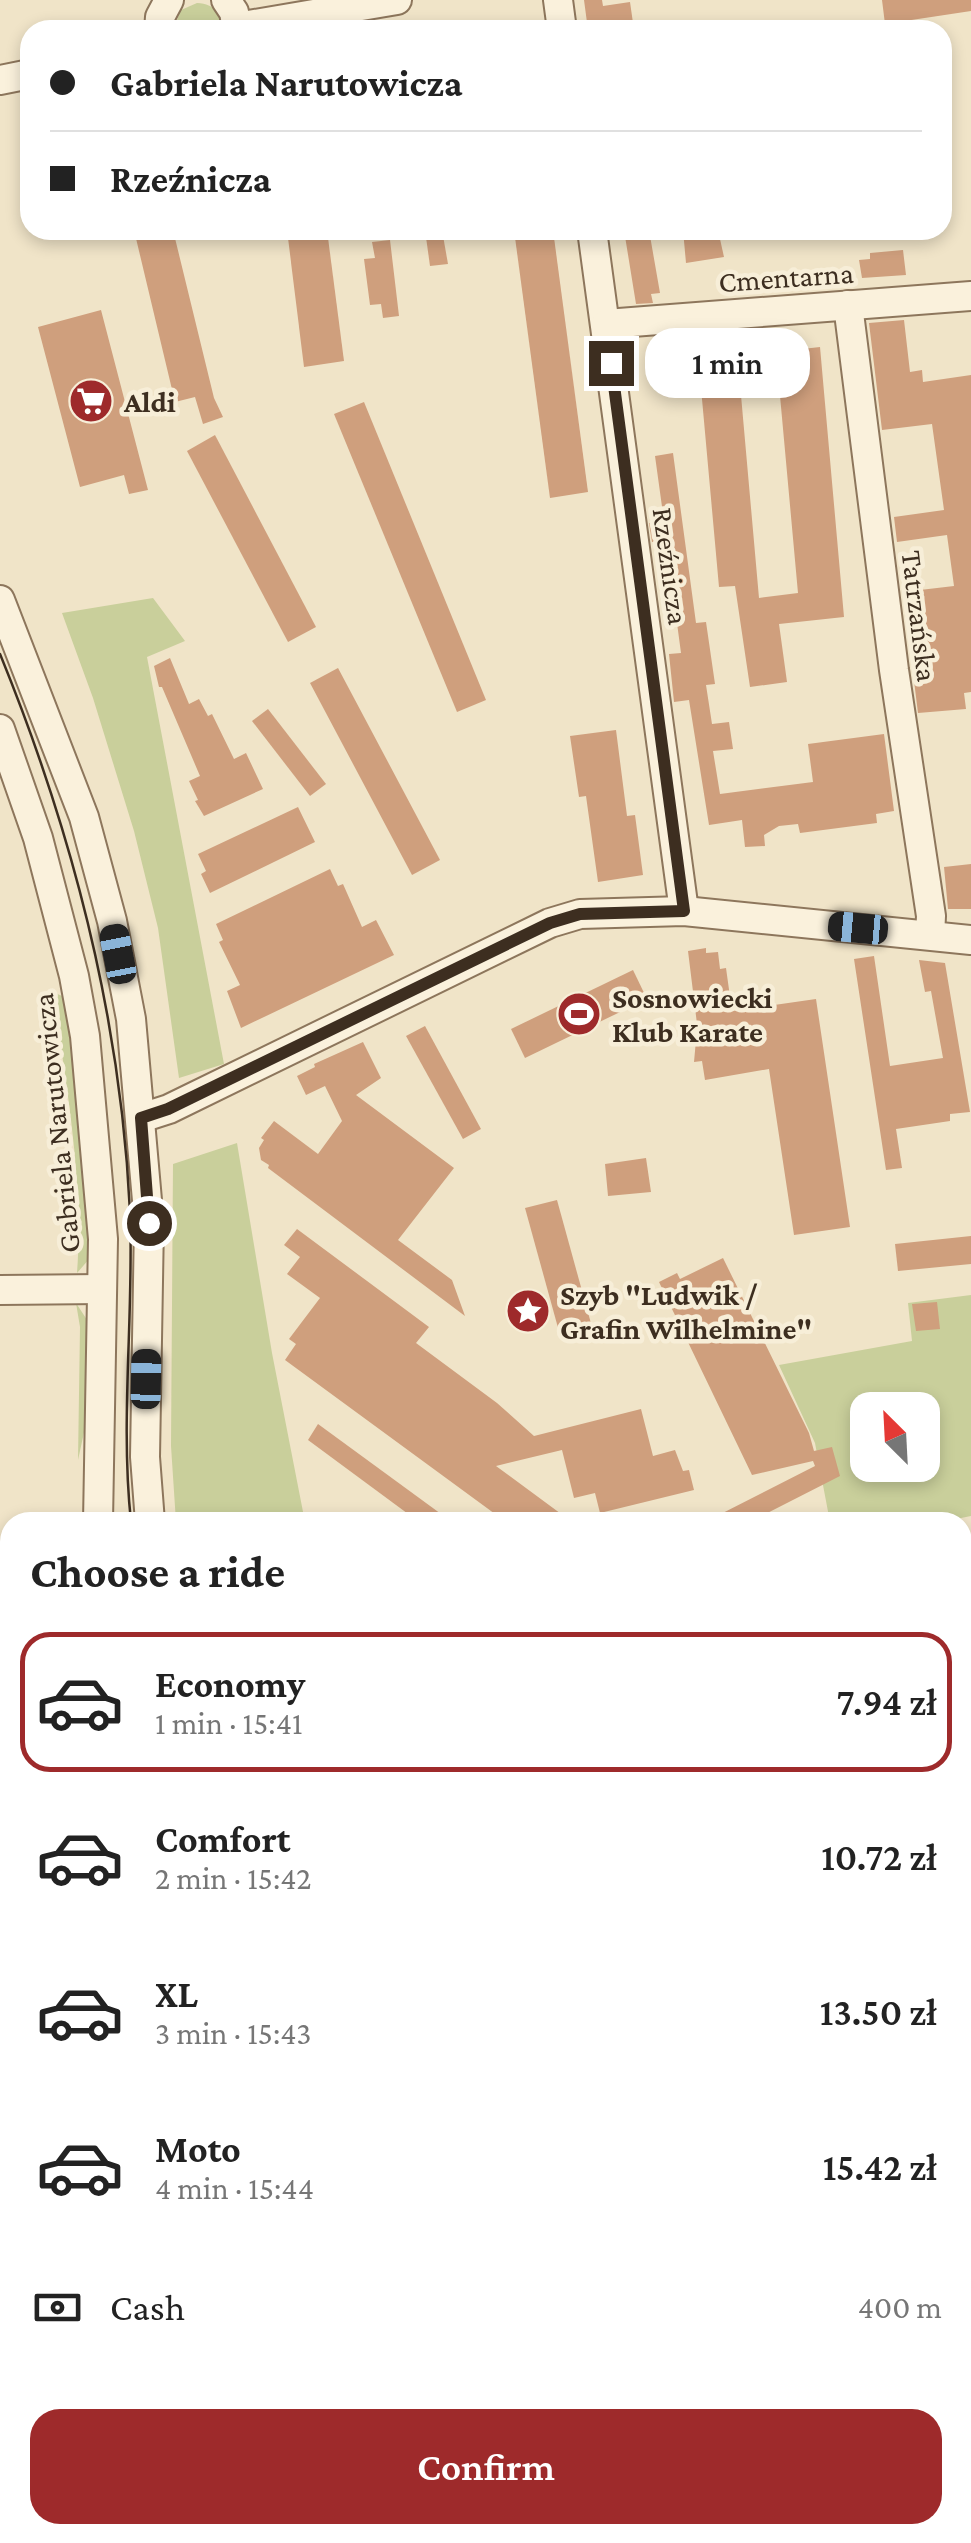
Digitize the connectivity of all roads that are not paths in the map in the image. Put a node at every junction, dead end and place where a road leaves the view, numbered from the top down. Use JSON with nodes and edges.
{"nodes":[{"id":1,"x":397,"y":0,"type":"edge"},
{"id":2,"x":283,"y":20,"type":"edge"},
{"id":3,"x":593,"y":240,"type":"edge"},
{"id":4,"x":971,"y":296,"type":"edge"},
{"id":5,"x":848,"y":305,"type":"junction"},
{"id":6,"x":606,"y":324,"type":"junction"},
{"id":7,"x":0,"y":600,"type":"edge"},
{"id":8,"x":0,"y":729,"type":"edge"},
{"id":9,"x":684,"y":911,"type":"junction"},
{"id":10,"x":930,"y":935,"type":"junction"},
{"id":11,"x":971,"y":940,"type":"edge"},
{"id":12,"x":141,"y":1118,"type":"junction"},
{"id":13,"x":0,"y":1290,"type":"edge"},
{"id":14,"x":102,"y":1290,"type":"junction"},
{"id":15,"x":98,"y":1512,"type":"edge"},
{"id":16,"x":149,"y":1512,"type":"edge"}],
"edges":[{"from":1,"to":2,"type":"street"},
{"from":3,"to":6,"type":"street","name":"Rzeźnicza"},
{"from":4,"to":5,"type":"street","name":"Cmentarna"},
{"from":5,"to":6,"type":"street","name":"Cmentarna"},
{"from":5,"to":10,"type":"street","name":"Tatrzańska"},
{"from":6,"to":9,"type":"street","name":"Rzeźnicza"},
{"from":7,"to":12,"type":"street"},
{"from":8,"to":14,"type":"street","name":"Gabriela Narutowicza"},
{"from":9,"to":10,"type":"street"},
{"from":9,"to":12,"type":"street"},
{"from":10,"to":11,"type":"street"},
{"from":12,"to":16,"type":"street"},
{"from":13,"to":14,"type":"street"},
{"from":14,"to":15,"type":"street","name":"Gabriela Narutowicza"}]}
